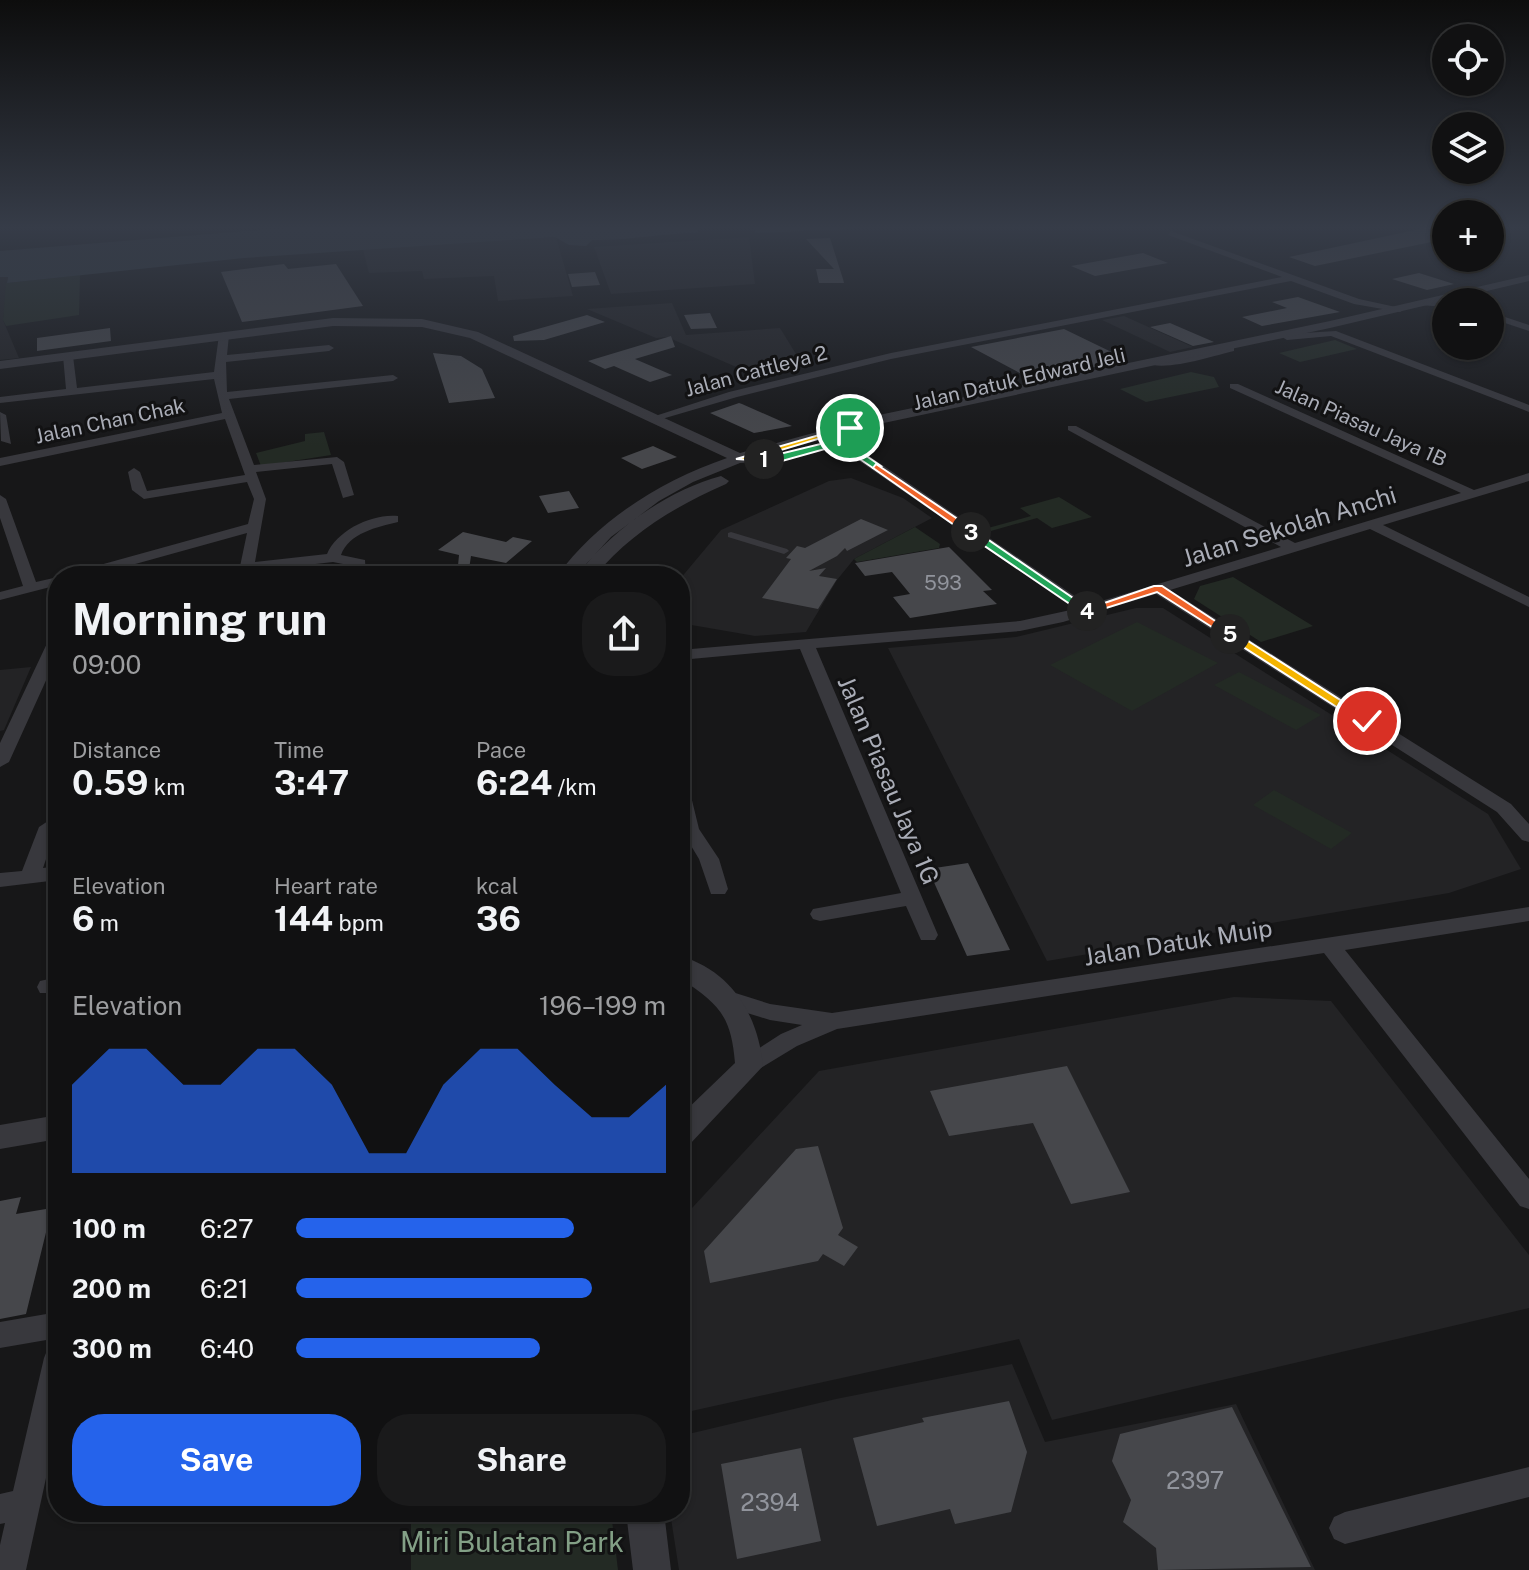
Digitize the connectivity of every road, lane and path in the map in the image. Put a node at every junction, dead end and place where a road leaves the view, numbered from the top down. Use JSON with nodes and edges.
{"nodes":[{"id":1,"x":1185,"y":299,"type":"edge"},
{"id":2,"x":1350,"y":299,"type":"edge"},
{"id":3,"x":1439,"y":299,"type":"edge"},
{"id":4,"x":1357,"y":302,"type":"junction"},
{"id":5,"x":1423,"y":303,"type":"junction"},
{"id":6,"x":1432,"y":304,"type":"edge"},
{"id":7,"x":1400,"y":309,"type":"junction"},
{"id":8,"x":1432,"y":309,"type":"edge"},
{"id":9,"x":1366,"y":316,"type":"junction"},
{"id":10,"x":1504,"y":320,"type":"edge"},
{"id":11,"x":1529,"y":328,"type":"edge"},
{"id":12,"x":1332,"y":333,"type":"junction"},
{"id":13,"x":224,"y":335,"type":"junction"},
{"id":14,"x":329,"y":348,"type":"dead end"},
{"id":15,"x":68,"y":356,"type":"junction"},
{"id":16,"x":221,"y":359,"type":"junction"},
{"id":17,"x":1149,"y":362,"type":"junction"},
{"id":18,"x":0,"y":365,"type":"edge"},
{"id":19,"x":219,"y":375,"type":"junction"},
{"id":20,"x":393,"y":378,"type":"dead end"},
{"id":21,"x":1234,"y":386,"type":"dead end"},
{"id":22,"x":72,"y":392,"type":"junction"},
{"id":23,"x":222,"y":396,"type":"junction"},
{"id":24,"x":0,"y":400,"type":"edge"},
{"id":25,"x":1529,"y":409,"type":"edge"},
{"id":26,"x":0,"y":415,"type":"edge"},
{"id":27,"x":228,"y":415,"type":"junction"},
{"id":28,"x":655,"y":418,"type":"junction"},
{"id":29,"x":1072,"y":428,"type":"dead end"},
{"id":30,"x":698,"y":438,"type":"junction"},
{"id":31,"x":7,"y":441,"type":"dead end"},
{"id":32,"x":797,"y":442,"type":"junction"},
{"id":33,"x":840,"y":442,"type":"junction"},
{"id":34,"x":0,"y":462,"type":"edge"},
{"id":35,"x":740,"y":467,"type":"junction"},
{"id":36,"x":134,"y":472,"type":"dead end"},
{"id":37,"x":252,"y":473,"type":"junction"},
{"id":38,"x":1529,"y":477,"type":"edge"},
{"id":39,"x":686,"y":480,"type":"junction"},
{"id":40,"x":1473,"y":494,"type":"junction"},
{"id":41,"x":144,"y":495,"type":"junction"},
{"id":42,"x":348,"y":495,"type":"dead end"},
{"id":43,"x":0,"y":499,"type":"edge"},
{"id":44,"x":127,"y":503,"type":"dead end"},
{"id":45,"x":393,"y":519,"type":"dead end"},
{"id":46,"x":1370,"y":524,"type":"junction"},
{"id":47,"x":257,"y":526,"type":"junction"},
{"id":48,"x":731,"y":535,"type":"dead end"},
{"id":49,"x":1293,"y":548,"type":"junction"},
{"id":50,"x":784,"y":551,"type":"dead end"},
{"id":51,"x":333,"y":558,"type":"junction"},
{"id":52,"x":114,"y":566,"type":"edge"},
{"id":53,"x":247,"y":566,"type":"edge"},
{"id":54,"x":279,"y":566,"type":"edge"},
{"id":55,"x":360,"y":566,"type":"edge"},
{"id":56,"x":575,"y":566,"type":"edge"},
{"id":57,"x":596,"y":566,"type":"edge"},
{"id":58,"x":48,"y":584,"type":"edge"},
{"id":59,"x":31,"y":588,"type":"junction"},
{"id":60,"x":1158,"y":589,"type":"junction"},
{"id":61,"x":0,"y":596,"type":"edge"},
{"id":62,"x":1529,"y":603,"type":"edge"},
{"id":63,"x":1087,"y":611,"type":"junction"},
{"id":64,"x":806,"y":644,"type":"junction"},
{"id":65,"x":690,"y":654,"type":"edge"},
{"id":66,"x":48,"y":659,"type":"edge"},
{"id":67,"x":0,"y":762,"type":"edge"},
{"id":68,"x":48,"y":827,"type":"dead end"},
{"id":69,"x":690,"y":829,"type":"edge"},
{"id":70,"x":1529,"y":836,"type":"edge"},
{"id":71,"x":48,"y":874,"type":"edge"},
{"id":72,"x":30,"y":876,"type":"junction"},
{"id":73,"x":0,"y":880,"type":"edge"},
{"id":74,"x":718,"y":889,"type":"dead end"},
{"id":75,"x":913,"y":898,"type":"junction"},
{"id":76,"x":820,"y":914,"type":"dead end"},
{"id":77,"x":1529,"y":914,"type":"edge"},
{"id":78,"x":928,"y":935,"type":"dead end"},
{"id":79,"x":1330,"y":946,"type":"junction"},
{"id":80,"x":690,"y":972,"type":"edge"},
{"id":81,"x":729,"y":999,"type":"junction"},
{"id":82,"x":834,"y":1021,"type":"junction"},
{"id":83,"x":749,"y":1066,"type":"junction"},
{"id":84,"x":690,"y":1125,"type":"edge"},
{"id":85,"x":48,"y":1129,"type":"edge"},
{"id":86,"x":0,"y":1137,"type":"edge"},
{"id":87,"x":1529,"y":1198,"type":"edge"},
{"id":88,"x":48,"y":1327,"type":"edge"},
{"id":89,"x":0,"y":1335,"type":"edge"},
{"id":90,"x":48,"y":1390,"type":"edge"},
{"id":91,"x":1529,"y":1482,"type":"edge"},
{"id":92,"x":12,"y":1506,"type":"edge"},
{"id":93,"x":646,"y":1522,"type":"edge"},
{"id":94,"x":1345,"y":1528,"type":"dead end"},
{"id":95,"x":10,"y":1570,"type":"edge"},
{"id":96,"x":652,"y":1570,"type":"edge"}],
"edges":[{"from":1,"to":28,"type":"street","name":"Jalan Cattleya 2"},
{"from":2,"to":4,"type":"street"},
{"from":3,"to":5,"type":"street","name":"Jalan Datuk Edward Jeli"},
{"from":4,"to":7,"type":"street"},
{"from":4,"to":9,"type":"street"},
{"from":5,"to":6,"type":"street"},
{"from":5,"to":7,"type":"street","name":"Jalan Datuk Edward Jeli"},
{"from":7,"to":9,"type":"street","name":"Jalan Datuk Edward Jeli"},
{"from":8,"to":12,"type":"street","name":"Jalan Datuk Edward Jeli"},
{"from":9,"to":17,"type":"street","name":"Jalan Datuk Edward Jeli"},
{"from":10,"to":11,"type":"street"},
{"from":12,"to":17,"type":"street"},
{"from":12,"to":25,"type":"street"},
{"from":12,"to":33,"type":"street","name":"Jalan Datuk Edward Jeli"},
{"from":13,"to":15,"type":"street"},
{"from":13,"to":16,"type":"street"},
{"from":13,"to":28,"type":"street"},
{"from":14,"to":16,"type":"street"},
{"from":15,"to":18,"type":"street"},
{"from":15,"to":22,"type":"street"},
{"from":16,"to":19,"type":"street"},
{"from":17,"to":32,"type":"street","name":"Jalan Datuk Edward Jeli"},
{"from":19,"to":22,"type":"street"},
{"from":19,"to":23,"type":"street"},
{"from":20,"to":23,"type":"street"},
{"from":21,"to":40,"type":"street","name":"Jalan Piasau Jaya 1B"},
{"from":22,"to":24,"type":"street"},
{"from":23,"to":27,"type":"street"},
{"from":26,"to":31,"type":"street"},
{"from":27,"to":34,"type":"street","name":"Jalan Chan Chak"},
{"from":27,"to":37,"type":"street"},
{"from":28,"to":30,"type":"street"},
{"from":29,"to":49,"type":"street"},
{"from":30,"to":32,"type":"street"},
{"from":30,"to":35,"type":"street"},
{"from":30,"to":39,"type":"street"},
{"from":32,"to":35,"type":"street","name":"Jalan Datuk Edward Jeli"},
{"from":33,"to":35,"type":"street","name":"Jalan Datuk Edward Jeli"},
{"from":33,"to":63,"type":"street"},
{"from":35,"to":39,"type":"street","name":"Jalan Datuk Edward Jeli"},
{"from":35,"to":57,"type":"street","name":"Jalan Datuk Edward Jeli"},
{"from":36,"to":41,"type":"street"},
{"from":37,"to":41,"type":"street"},
{"from":37,"to":42,"type":"street"},
{"from":37,"to":47,"type":"street"},
{"from":38,"to":40,"type":"street","name":"Jalan Sekolah Anchi"},
{"from":39,"to":56,"type":"street","name":"Jalan Datuk Edward Jeli"},
{"from":40,"to":46,"type":"street","name":"Jalan Sekolah Anchi"},
{"from":41,"to":44,"type":"street"},
{"from":43,"to":59,"type":"street"},
{"from":45,"to":51,"type":"street"},
{"from":46,"to":49,"type":"street","name":"Jalan Sekolah Anchi"},
{"from":46,"to":62,"type":"street"},
{"from":47,"to":52,"type":"street"},
{"from":47,"to":53,"type":"street"},
{"from":48,"to":50,"type":"street"},
{"from":49,"to":60,"type":"street","name":"Jalan Sekolah Anchi"},
{"from":51,"to":54,"type":"street"},
{"from":51,"to":55,"type":"street"},
{"from":58,"to":59,"type":"street"},
{"from":59,"to":61,"type":"street"},
{"from":60,"to":63,"type":"street","name":"Jalan Sekolah Anchi"},
{"from":60,"to":70,"type":"street"},
{"from":63,"to":64,"type":"street","name":"Jalan Sekolah Anchi"},
{"from":64,"to":65,"type":"street","name":"Jalan Sekolah Anchi"},
{"from":64,"to":75,"type":"street","name":"Jalan Piasau Jaya 1G"},
{"from":66,"to":67,"type":"street"},
{"from":68,"to":72,"type":"street"},
{"from":69,"to":74,"type":"street"},
{"from":71,"to":72,"type":"street"},
{"from":72,"to":73,"type":"street"},
{"from":75,"to":76,"type":"street"},
{"from":75,"to":78,"type":"street","name":"Jalan Piasau Jaya 1G"},
{"from":77,"to":79,"type":"street","name":"Jalan Datuk Muip"},
{"from":79,"to":82,"type":"street","name":"Jalan Datuk Muip"},
{"from":79,"to":87,"type":"street"},
{"from":80,"to":81,"type":"street"},
{"from":81,"to":82,"type":"street"},
{"from":81,"to":83,"type":"street"},
{"from":82,"to":83,"type":"street"},
{"from":83,"to":84,"type":"street"},
{"from":85,"to":86,"type":"street"},
{"from":88,"to":89,"type":"street"},
{"from":90,"to":92,"type":"street"},
{"from":91,"to":94,"type":"street"},
{"from":92,"to":95,"type":"street"},
{"from":93,"to":96,"type":"street"}]}
